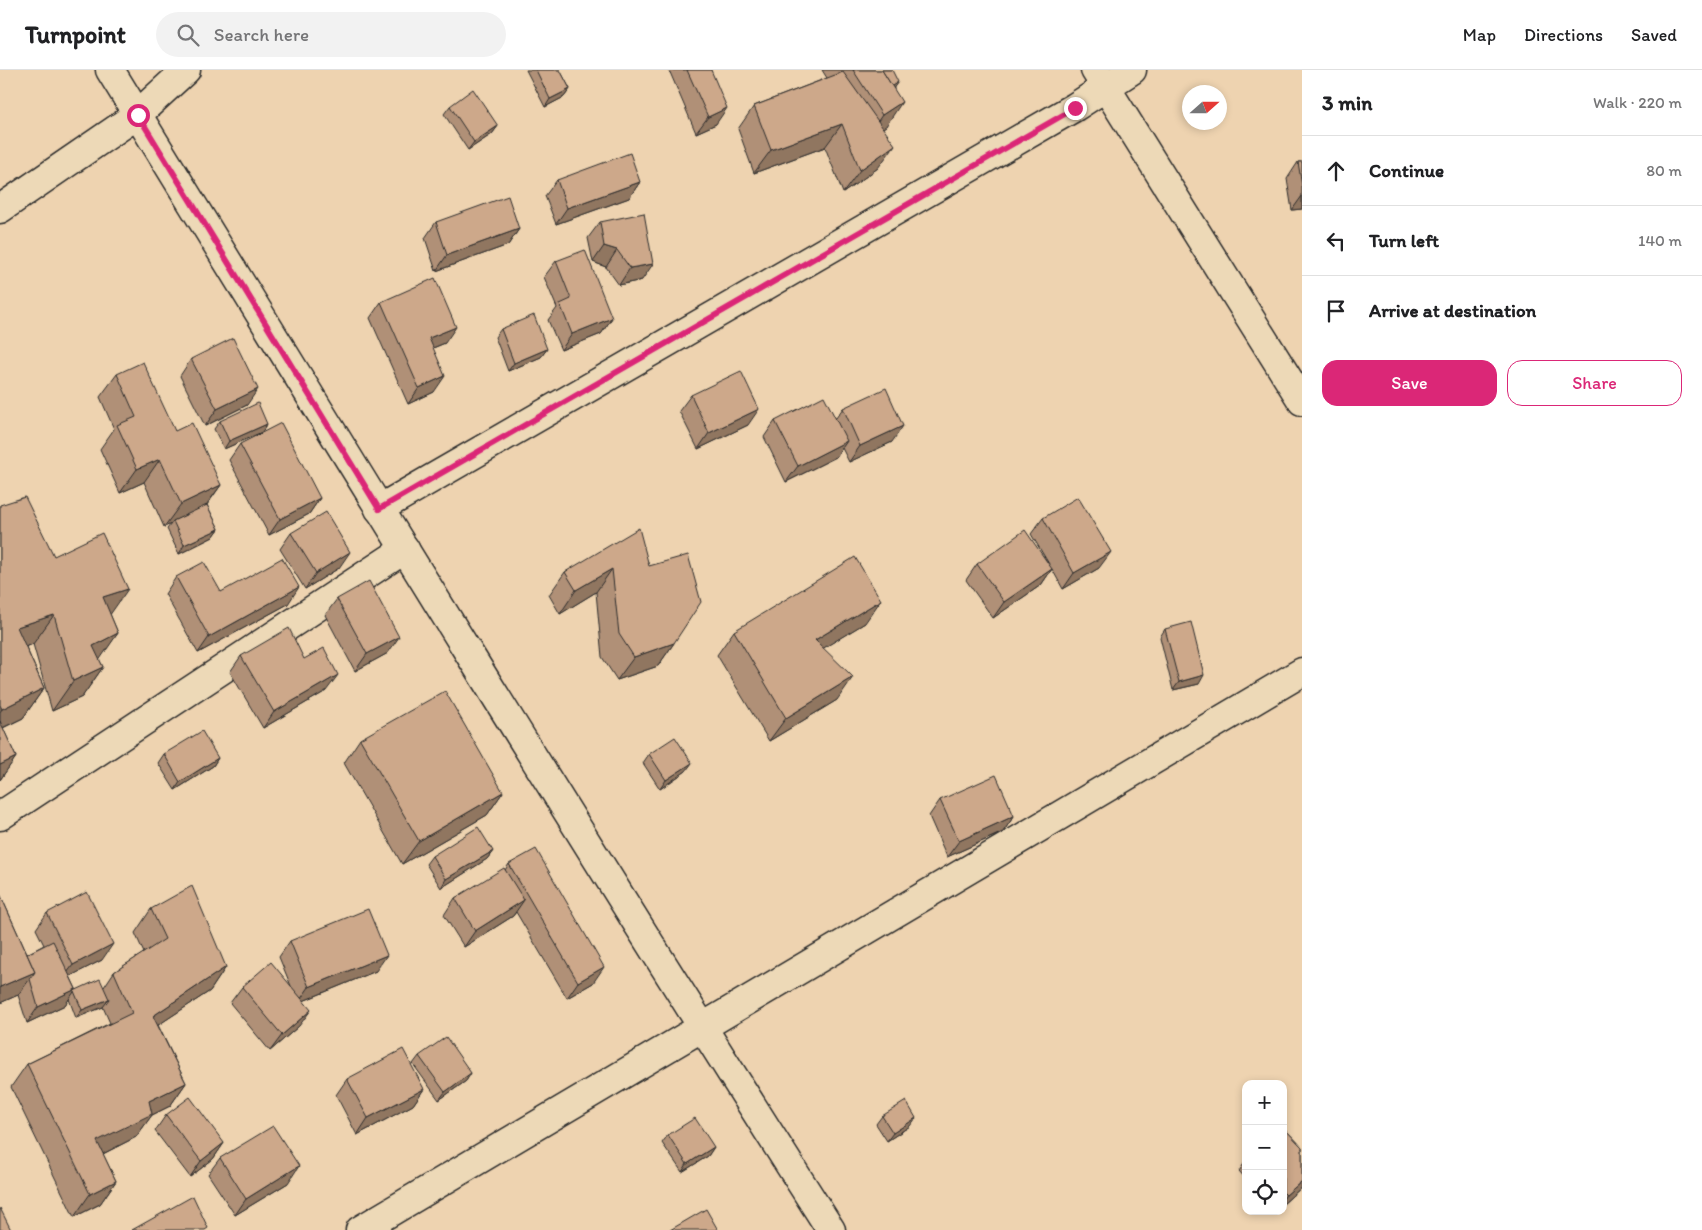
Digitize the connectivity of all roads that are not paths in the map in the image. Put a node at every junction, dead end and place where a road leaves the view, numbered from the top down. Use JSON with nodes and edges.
{"nodes":[{"id":1,"x":110,"y":70,"type":"edge"},
{"id":2,"x":186,"y":70,"type":"edge"},
{"id":3,"x":1132,"y":70,"type":"edge"},
{"id":4,"x":1100,"y":79,"type":"edge"},
{"id":5,"x":138,"y":115,"type":"junction"},
{"id":6,"x":0,"y":209,"type":"edge"},
{"id":7,"x":1302,"y":401,"type":"edge"},
{"id":8,"x":379,"y":509,"type":"junction"},
{"id":9,"x":405,"y":549,"type":"junction"},
{"id":10,"x":1302,"y":672,"type":"edge"},
{"id":11,"x":0,"y":816,"type":"edge"},
{"id":12,"x":702,"y":1028,"type":"junction"},
{"id":13,"x":360,"y":1230,"type":"edge"},
{"id":14,"x":831,"y":1230,"type":"edge"}],
"edges":[{"from":1,"to":5,"type":"street"},
{"from":2,"to":5,"type":"street"},
{"from":3,"to":4,"type":"street"},
{"from":4,"to":7,"type":"street"},
{"from":4,"to":8,"type":"street"},
{"from":5,"to":6,"type":"street"},
{"from":5,"to":8,"type":"street"},
{"from":8,"to":9,"type":"street"},
{"from":9,"to":11,"type":"street"},
{"from":9,"to":12,"type":"street"},
{"from":10,"to":12,"type":"street"},
{"from":12,"to":13,"type":"street"},
{"from":12,"to":14,"type":"street"}]}
